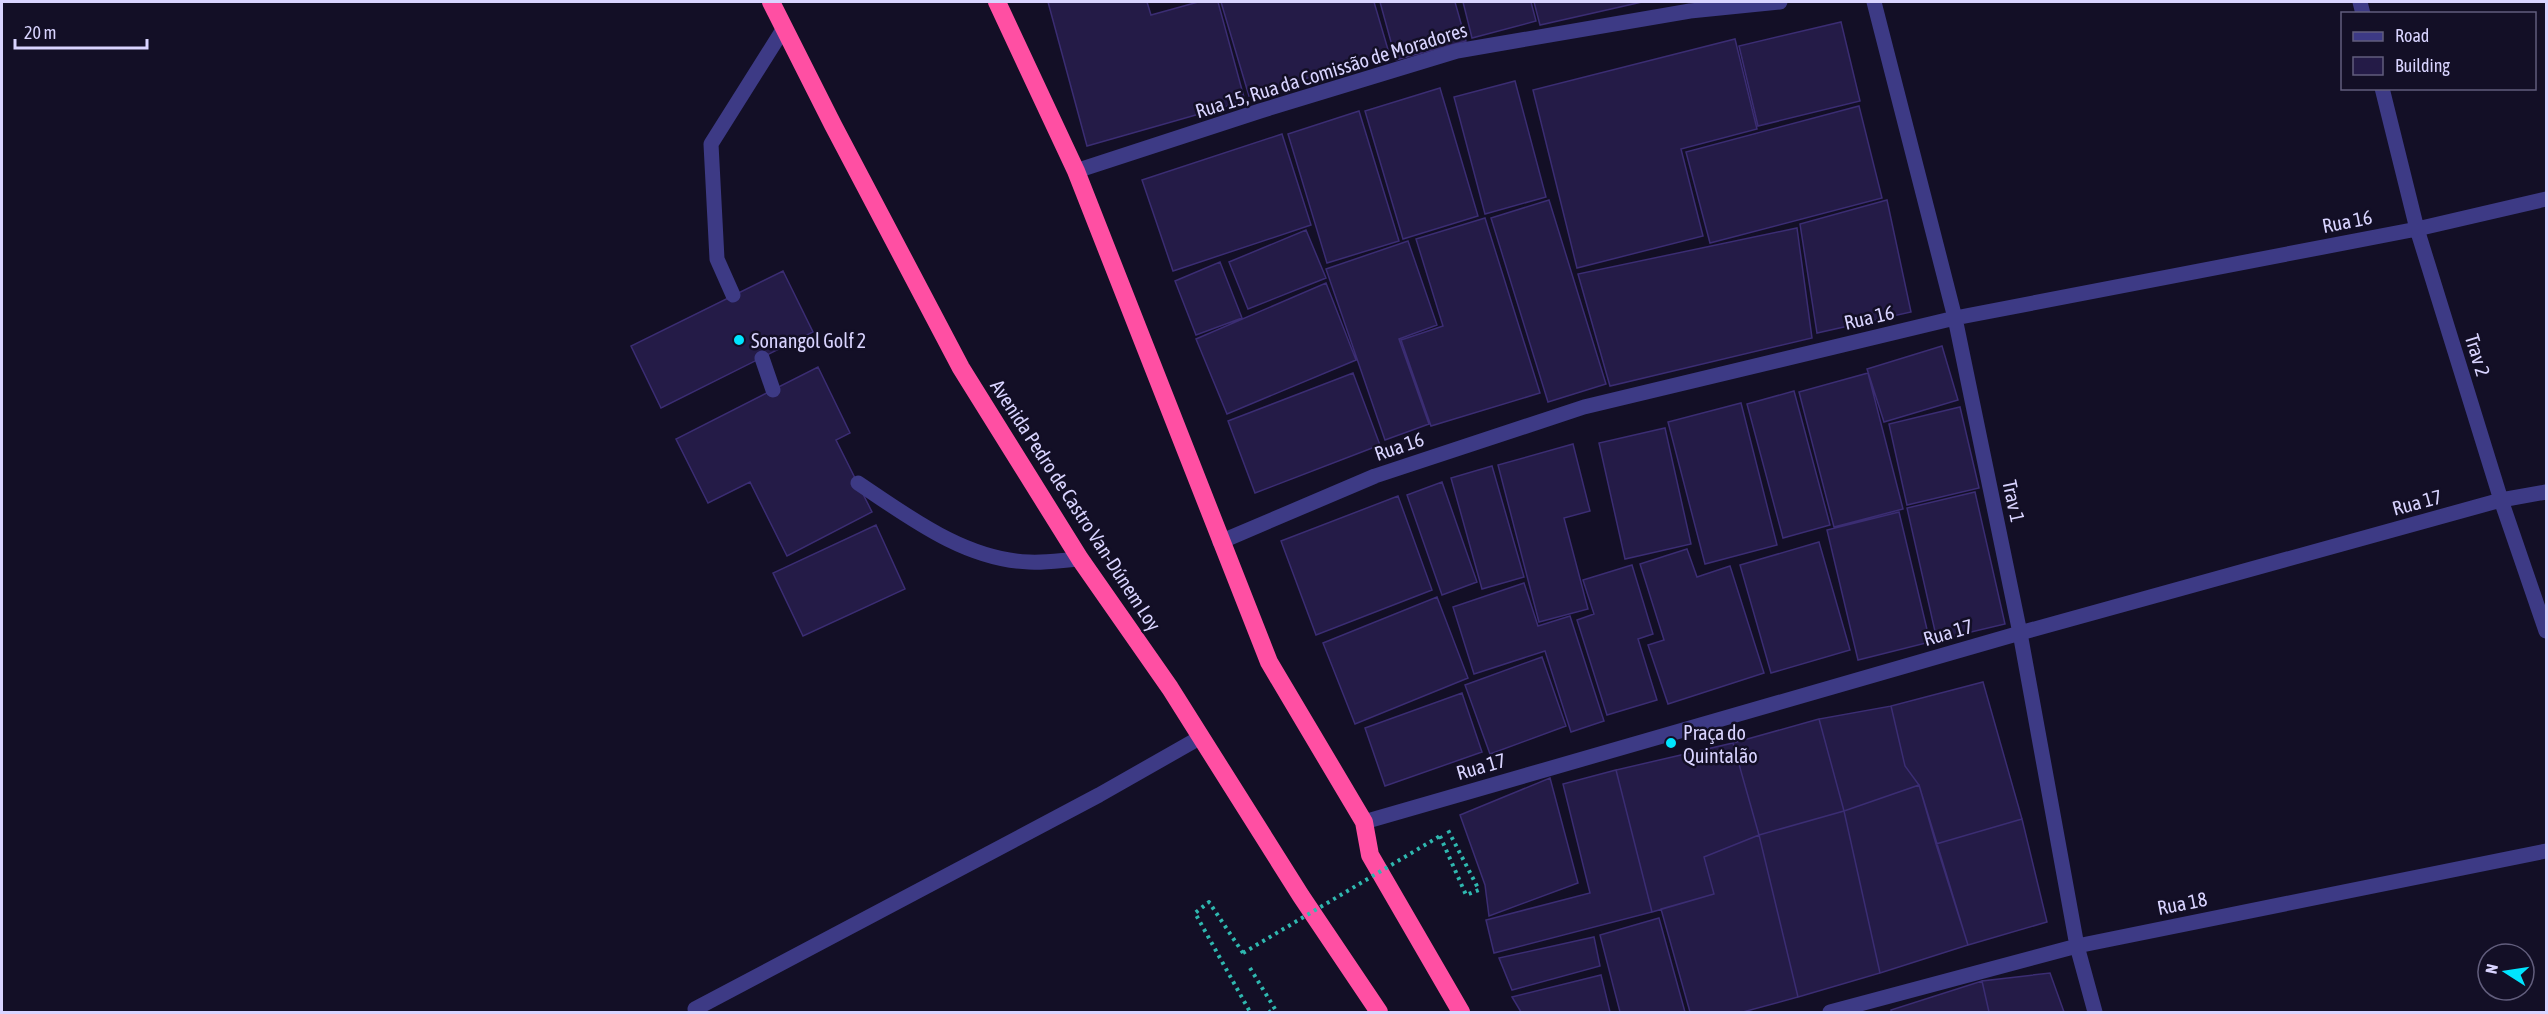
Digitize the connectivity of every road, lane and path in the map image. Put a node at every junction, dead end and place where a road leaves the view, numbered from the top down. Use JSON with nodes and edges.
{"nodes":[{"id":1,"x":771,"y":2,"type":"edge"},
{"id":2,"x":997,"y":2,"type":"edge"},
{"id":3,"x":1780,"y":2,"type":"edge"},
{"id":4,"x":1874,"y":2,"type":"edge"},
{"id":5,"x":784,"y":28,"type":"junction"},
{"id":6,"x":2382,"y":90,"type":"edge"},
{"id":7,"x":1076,"y":171,"type":"junction"},
{"id":8,"x":2547,"y":199,"type":"edge"},
{"id":9,"x":2417,"y":229,"type":"junction"},
{"id":10,"x":733,"y":296,"type":"dead end"},
{"id":11,"x":1955,"y":318,"type":"junction"},
{"id":12,"x":762,"y":358,"type":"dead end"},
{"id":13,"x":773,"y":390,"type":"dead end"},
{"id":14,"x":858,"y":483,"type":"dead end"},
{"id":15,"x":2547,"y":492,"type":"edge"},
{"id":16,"x":2501,"y":500,"type":"junction"},
{"id":17,"x":1220,"y":542,"type":"junction"},
{"id":18,"x":1080,"y":559,"type":"junction"},
{"id":19,"x":2547,"y":631,"type":"edge"},
{"id":20,"x":2020,"y":633,"type":"junction"},
{"id":21,"x":1201,"y":737,"type":"junction"},
{"id":22,"x":1434,"y":802,"type":"junction"},
{"id":23,"x":1365,"y":822,"type":"junction"},
{"id":24,"x":2547,"y":851,"type":"edge"},
{"id":25,"x":2077,"y":946,"type":"junction"},
{"id":26,"x":1250,"y":968,"type":"dead end"},
{"id":27,"x":695,"y":1009,"type":"dead end"},
{"id":28,"x":1250,"y":1012,"type":"edge"},
{"id":29,"x":1269,"y":1012,"type":"edge"},
{"id":30,"x":1379,"y":1012,"type":"edge"},
{"id":31,"x":1461,"y":1012,"type":"edge"},
{"id":32,"x":1830,"y":1012,"type":"edge"},
{"id":33,"x":2095,"y":1012,"type":"edge"}],
"edges":[{"from":1,"to":5,"type":"highway","name":"Avenida Pedro de Castro Van-Dúnem Loy"},
{"from":2,"to":7,"type":"highway"},
{"from":3,"to":7,"type":"street","name":"Rua 15, Rua da Comissão de Moradores"},
{"from":4,"to":11,"type":"street","name":"Trav 1"},
{"from":5,"to":10,"type":"street"},
{"from":5,"to":18,"type":"highway","name":"Avenida Pedro de Castro Van-Dúnem Loy"},
{"from":6,"to":9,"type":"street","name":"Trav 2"},
{"from":7,"to":17,"type":"highway"},
{"from":8,"to":9,"type":"street","name":"Rua 16"},
{"from":9,"to":11,"type":"street","name":"Rua 16"},
{"from":9,"to":16,"type":"street","name":"Trav 2"},
{"from":11,"to":17,"type":"street","name":"Rua 16"},
{"from":11,"to":20,"type":"street","name":"Trav 1"},
{"from":12,"to":13,"type":"street"},
{"from":14,"to":18,"type":"street"},
{"from":15,"to":16,"type":"street","name":"Rua 17"},
{"from":16,"to":19,"type":"street","name":"Trav 2"},
{"from":16,"to":20,"type":"street","name":"Rua 17"},
{"from":17,"to":23,"type":"highway"},
{"from":18,"to":21,"type":"highway","name":"Avenida Pedro de Castro Van-Dúnem Loy"},
{"from":20,"to":22,"type":"street","name":"Rua 17"},
{"from":20,"to":25,"type":"street","name":"Trav 1"},
{"from":21,"to":27,"type":"street"},
{"from":21,"to":30,"type":"highway","name":"Avenida Pedro de Castro Van-Dúnem Loy"},
{"from":22,"to":23,"type":"street","name":"Rua 17"},
{"from":22,"to":28,"type":"path","bridge":true},
{"from":23,"to":31,"type":"highway"},
{"from":24,"to":25,"type":"street","name":"Rua 18"},
{"from":25,"to":32,"type":"street","name":"Rua 18"},
{"from":25,"to":33,"type":"street","name":"Trav 1"},
{"from":26,"to":29,"type":"path"}]}
